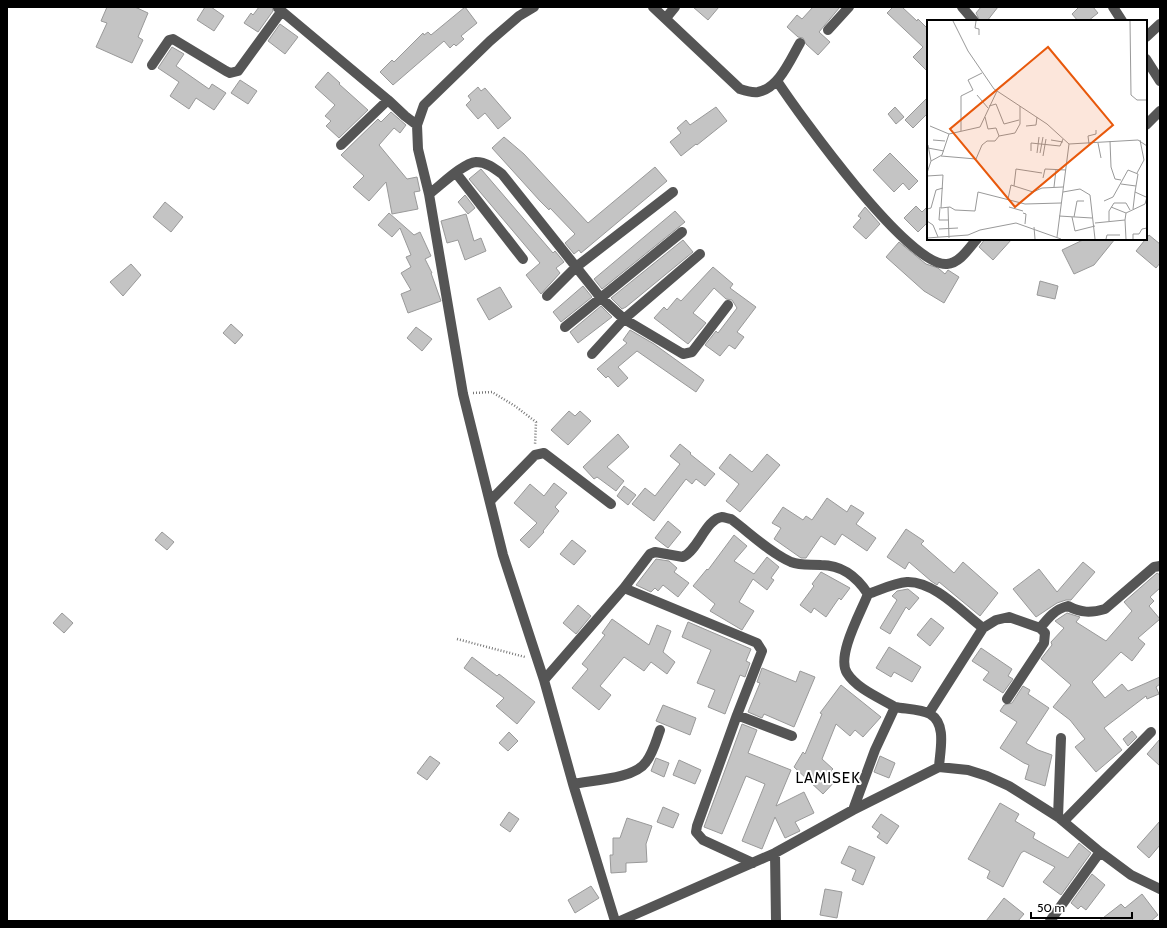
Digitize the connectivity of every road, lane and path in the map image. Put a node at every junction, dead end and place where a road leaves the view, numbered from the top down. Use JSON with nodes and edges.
{"nodes":[{"id":1,"x":534,"y":7,"type":"edge"},
{"id":2,"x":653,"y":7,"type":"edge"},
{"id":3,"x":675,"y":7,"type":"edge"},
{"id":4,"x":849,"y":7,"type":"edge"},
{"id":5,"x":962,"y":7,"type":"edge"},
{"id":6,"x":1113,"y":7,"type":"edge"},
{"id":7,"x":279,"y":9,"type":"edge"},
{"id":8,"x":666,"y":18,"type":"junction"},
{"id":9,"x":973,"y":20,"type":"edge"},
{"id":10,"x":1121,"y":20,"type":"edge"},
{"id":11,"x":1160,"y":24,"type":"edge"},
{"id":12,"x":828,"y":30,"type":"dead end"},
{"id":13,"x":1147,"y":36,"type":"edge"},
{"id":14,"x":800,"y":43,"type":"dead end"},
{"id":15,"x":1147,"y":61,"type":"edge"},
{"id":16,"x":152,"y":65,"type":"dead end"},
{"id":17,"x":777,"y":81,"type":"junction"},
{"id":18,"x":1160,"y":81,"type":"edge"},
{"id":19,"x":388,"y":100,"type":"junction"},
{"id":20,"x":1160,"y":111,"type":"edge"},
{"id":21,"x":1147,"y":124,"type":"edge"},
{"id":22,"x":417,"y":125,"type":"junction"},
{"id":23,"x":341,"y":146,"type":"dead end"},
{"id":24,"x":456,"y":173,"type":"junction"},
{"id":25,"x":673,"y":192,"type":"dead end"},
{"id":26,"x":429,"y":194,"type":"junction"},
{"id":27,"x":682,"y":232,"type":"dead end"},
{"id":28,"x":976,"y":240,"type":"edge"},
{"id":29,"x":700,"y":254,"type":"dead end"},
{"id":30,"x":523,"y":259,"type":"dead end"},
{"id":31,"x":576,"y":267,"type":"junction"},
{"id":32,"x":547,"y":296,"type":"dead end"},
{"id":33,"x":600,"y":297,"type":"junction"},
{"id":34,"x":728,"y":304,"type":"dead end"},
{"id":35,"x":624,"y":319,"type":"junction"},
{"id":36,"x":565,"y":327,"type":"dead end"},
{"id":37,"x":592,"y":354,"type":"dead end"},
{"id":38,"x":463,"y":394,"type":"junction"},
{"id":39,"x":535,"y":455,"type":"junction"},
{"id":40,"x":490,"y":500,"type":"junction"},
{"id":41,"x":611,"y":504,"type":"dead end"},
{"id":42,"x":1160,"y":566,"type":"edge"},
{"id":43,"x":624,"y":588,"type":"junction"},
{"id":44,"x":868,"y":594,"type":"junction"},
{"id":45,"x":983,"y":628,"type":"junction"},
{"id":46,"x":1040,"y":628,"type":"junction"},
{"id":47,"x":457,"y":639,"type":"dead end"},
{"id":48,"x":536,"y":659,"type":"junction"},
{"id":49,"x":544,"y":680,"type":"junction"},
{"id":50,"x":1006,"y":699,"type":"dead end"},
{"id":51,"x":895,"y":707,"type":"junction"},
{"id":52,"x":929,"y":713,"type":"junction"},
{"id":53,"x":737,"y":715,"type":"junction"},
{"id":54,"x":660,"y":730,"type":"dead end"},
{"id":55,"x":1151,"y":732,"type":"dead end"},
{"id":56,"x":792,"y":736,"type":"dead end"},
{"id":57,"x":1061,"y":738,"type":"dead end"},
{"id":58,"x":939,"y":767,"type":"junction"},
{"id":59,"x":572,"y":784,"type":"junction"},
{"id":60,"x":853,"y":810,"type":"junction"},
{"id":61,"x":1061,"y":819,"type":"junction"},
{"id":62,"x":1100,"y":852,"type":"junction"},
{"id":63,"x":775,"y":853,"type":"junction"},
{"id":64,"x":753,"y":863,"type":"junction"},
{"id":65,"x":1160,"y":889,"type":"edge"},
{"id":66,"x":615,"y":921,"type":"edge"},
{"id":67,"x":620,"y":921,"type":"edge"},
{"id":68,"x":776,"y":921,"type":"edge"},
{"id":69,"x":1050,"y":921,"type":"edge"}],
"edges":[{"from":1,"to":22,"type":"street"},
{"from":2,"to":8,"type":"street"},
{"from":3,"to":8,"type":"street"},
{"from":4,"to":12,"type":"street"},
{"from":5,"to":9,"type":"street"},
{"from":6,"to":10,"type":"street"},
{"from":7,"to":16,"type":"street"},
{"from":7,"to":19,"type":"street"},
{"from":8,"to":17,"type":"street"},
{"from":11,"to":13,"type":"street"},
{"from":14,"to":17,"type":"street"},
{"from":15,"to":18,"type":"street"},
{"from":17,"to":28,"type":"street"},
{"from":19,"to":22,"type":"street"},
{"from":19,"to":23,"type":"street"},
{"from":20,"to":21,"type":"street"},
{"from":22,"to":26,"type":"street"},
{"from":24,"to":26,"type":"street"},
{"from":24,"to":30,"type":"street"},
{"from":24,"to":31,"type":"street"},
{"from":25,"to":31,"type":"street"},
{"from":26,"to":38,"type":"street"},
{"from":27,"to":33,"type":"street"},
{"from":29,"to":35,"type":"street"},
{"from":31,"to":32,"type":"street"},
{"from":31,"to":33,"type":"street"},
{"from":33,"to":35,"type":"street"},
{"from":33,"to":36,"type":"street"},
{"from":34,"to":35,"type":"street"},
{"from":35,"to":37,"type":"street"},
{"from":38,"to":39,"type":"path"},
{"from":38,"to":40,"type":"street"},
{"from":39,"to":40,"type":"street"},
{"from":39,"to":41,"type":"street"},
{"from":40,"to":48,"type":"street"},
{"from":42,"to":46,"type":"street"},
{"from":43,"to":44,"type":"street"},
{"from":43,"to":49,"type":"street"},
{"from":43,"to":53,"type":"street"},
{"from":44,"to":45,"type":"street"},
{"from":44,"to":51,"type":"street"},
{"from":45,"to":46,"type":"street"},
{"from":45,"to":52,"type":"street"},
{"from":46,"to":50,"type":"street"},
{"from":47,"to":48,"type":"path"},
{"from":48,"to":49,"type":"street"},
{"from":49,"to":59,"type":"street"},
{"from":51,"to":52,"type":"street"},
{"from":51,"to":60,"type":"street"},
{"from":52,"to":58,"type":"street"},
{"from":53,"to":56,"type":"street"},
{"from":53,"to":64,"type":"street"},
{"from":54,"to":59,"type":"street"},
{"from":55,"to":61,"type":"street"},
{"from":57,"to":61,"type":"street"},
{"from":58,"to":60,"type":"street"},
{"from":58,"to":61,"type":"street"},
{"from":59,"to":66,"type":"street"},
{"from":60,"to":63,"type":"street"},
{"from":61,"to":62,"type":"street"},
{"from":62,"to":65,"type":"street"},
{"from":62,"to":69,"type":"street"},
{"from":63,"to":64,"type":"street"},
{"from":63,"to":68,"type":"street"},
{"from":64,"to":67,"type":"street"}]}
